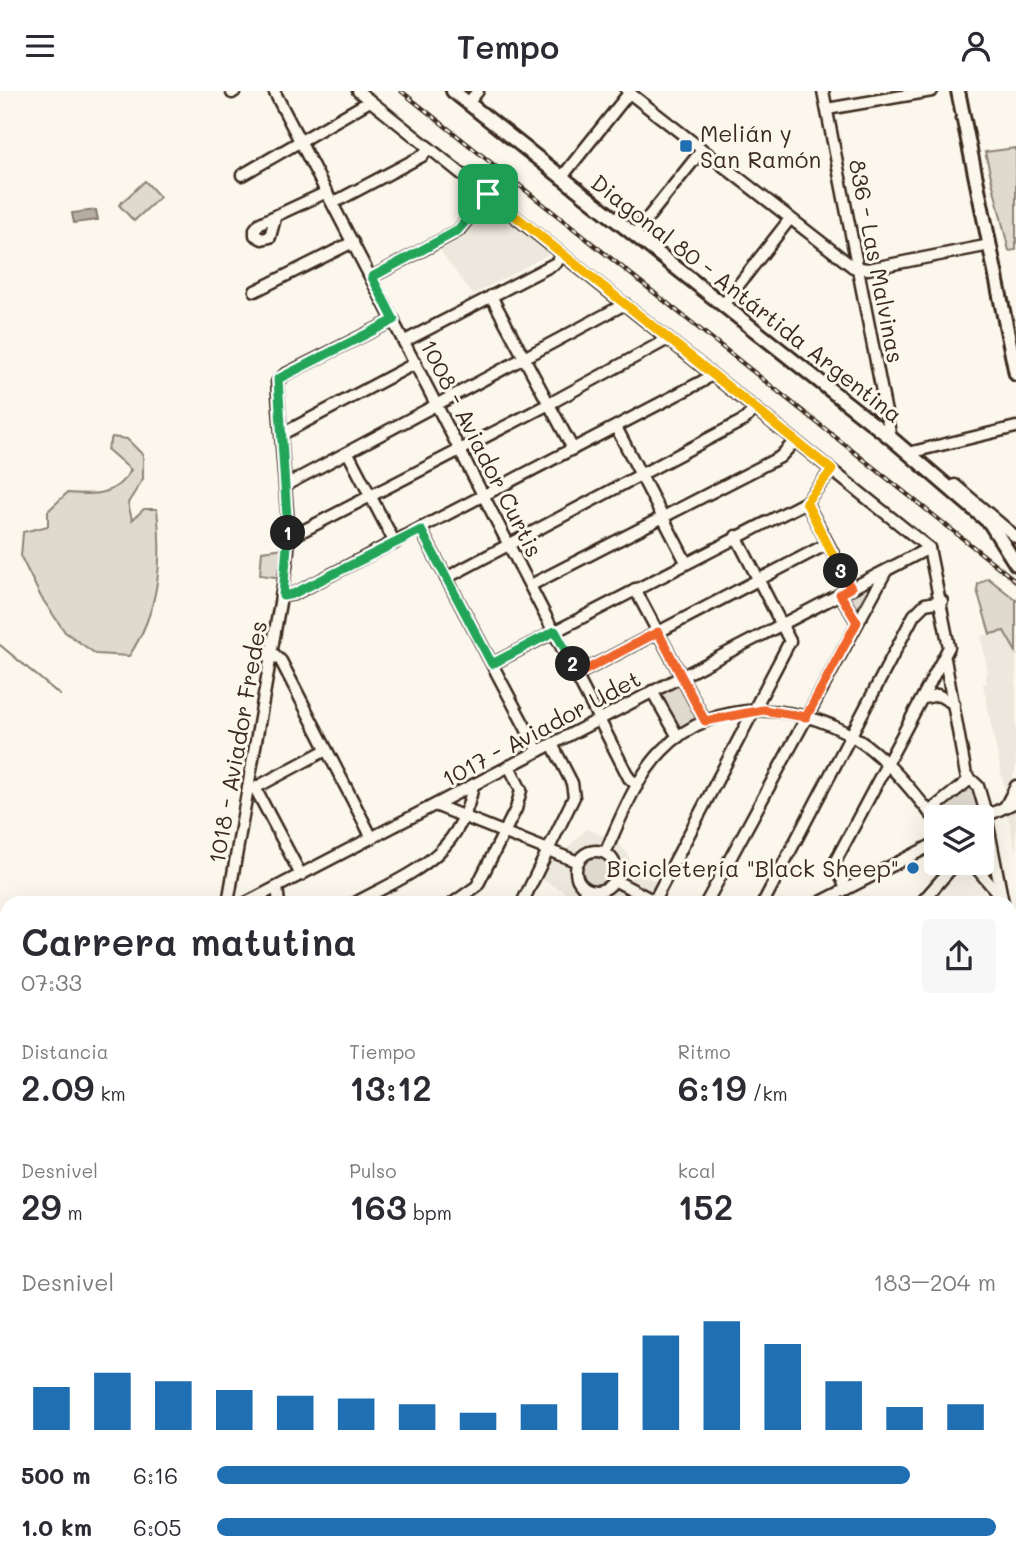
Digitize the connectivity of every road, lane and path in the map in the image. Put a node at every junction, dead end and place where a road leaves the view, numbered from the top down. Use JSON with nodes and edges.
{"nodes":[{"id":1,"x":274,"y":91,"type":"edge"},
{"id":2,"x":358,"y":91,"type":"edge"},
{"id":3,"x":453,"y":91,"type":"edge"},
{"id":4,"x":478,"y":91,"type":"edge"},
{"id":5,"x":823,"y":91,"type":"edge"},
{"id":6,"x":932,"y":91,"type":"edge"},
{"id":7,"x":958,"y":91,"type":"edge"},
{"id":8,"x":628,"y":92,"type":"edge"},
{"id":9,"x":370,"y":101,"type":"junction"},
{"id":10,"x":468,"y":103,"type":"junction"},
{"id":11,"x":827,"y":109,"type":"junction"},
{"id":12,"x":301,"y":142,"type":"junction"},
{"id":13,"x":429,"y":148,"type":"junction"},
{"id":14,"x":702,"y":150,"type":"junction"},
{"id":15,"x":242,"y":175,"type":"dead end"},
{"id":16,"x":562,"y":177,"type":"junction"},
{"id":17,"x":327,"y":192,"type":"junction"},
{"id":18,"x":488,"y":194,"type":"junction"},
{"id":19,"x":333,"y":203,"type":"junction"},
{"id":20,"x":275,"y":218,"type":"dead end"},
{"id":21,"x":789,"y":220,"type":"junction"},
{"id":22,"x":634,"y":235,"type":"junction"},
{"id":23,"x":353,"y":242,"type":"junction"},
{"id":24,"x":990,"y":245,"type":"junction"},
{"id":25,"x":563,"y":255,"type":"junction"},
{"id":26,"x":858,"y":269,"type":"junction"},
{"id":27,"x":372,"y":277,"type":"junction"},
{"id":28,"x":255,"y":291,"type":"dead end"},
{"id":29,"x":491,"y":296,"type":"junction"},
{"id":30,"x":625,"y":304,"type":"junction"},
{"id":31,"x":723,"y":305,"type":"junction"},
{"id":32,"x":394,"y":320,"type":"junction"},
{"id":33,"x":668,"y":339,"type":"junction"},
{"id":34,"x":405,"y":341,"type":"junction"},
{"id":35,"x":526,"y":359,"type":"junction"},
{"id":36,"x":416,"y":363,"type":"junction"},
{"id":37,"x":711,"y":374,"type":"junction"},
{"id":38,"x":1016,"y":374,"type":"edge"},
{"id":39,"x":550,"y":404,"type":"junction"},
{"id":40,"x":438,"y":405,"type":"junction"},
{"id":41,"x":755,"y":409,"type":"junction"},
{"id":42,"x":616,"y":426,"type":"junction"},
{"id":43,"x":1016,"y":427,"type":"edge"},
{"id":44,"x":282,"y":434,"type":"junction"},
{"id":45,"x":891,"y":438,"type":"junction"},
{"id":46,"x":795,"y":441,"type":"junction"},
{"id":47,"x":573,"y":449,"type":"junction"},
{"id":48,"x":461,"y":450,"type":"junction"},
{"id":49,"x":348,"y":453,"type":"junction"},
{"id":50,"x":911,"y":456,"type":"junction"},
{"id":51,"x":832,"y":470,"type":"junction"},
{"id":52,"x":642,"y":475,"type":"junction"},
{"id":53,"x":286,"y":485,"type":"junction"},
{"id":54,"x":484,"y":495,"type":"junction"},
{"id":55,"x":370,"y":497,"type":"junction"},
{"id":56,"x":806,"y":502,"type":"junction"},
{"id":57,"x":663,"y":516,"type":"junction"},
{"id":58,"x":421,"y":530,"type":"junction"},
{"id":59,"x":736,"y":536,"type":"junction"},
{"id":60,"x":1016,"y":537,"type":"edge"},
{"id":61,"x":289,"y":538,"type":"junction"},
{"id":62,"x":395,"y":543,"type":"junction"},
{"id":63,"x":510,"y":543,"type":"junction"},
{"id":64,"x":827,"y":544,"type":"junction"},
{"id":65,"x":929,"y":548,"type":"junction"},
{"id":66,"x":686,"y":562,"type":"junction"},
{"id":67,"x":1016,"y":565,"type":"edge"},
{"id":68,"x":886,"y":571,"type":"junction"},
{"id":69,"x":446,"y":578,"type":"junction"},
{"id":70,"x":760,"y":579,"type":"junction"},
{"id":71,"x":531,"y":585,"type":"junction"},
{"id":72,"x":851,"y":588,"type":"junction"},
{"id":73,"x":635,"y":589,"type":"junction"},
{"id":74,"x":840,"y":594,"type":"junction"},
{"id":75,"x":283,"y":596,"type":"junction"},
{"id":76,"x":942,"y":601,"type":"junction"},
{"id":77,"x":857,"y":622,"type":"junction"},
{"id":78,"x":783,"y":624,"type":"junction"},
{"id":79,"x":555,"y":631,"type":"junction"},
{"id":80,"x":658,"y":632,"type":"junction"},
{"id":81,"x":272,"y":652,"type":"junction"},
{"id":82,"x":945,"y":659,"type":"junction"},
{"id":83,"x":492,"y":664,"type":"junction"},
{"id":84,"x":578,"y":674,"type":"junction"},
{"id":85,"x":681,"y":676,"type":"junction"},
{"id":86,"x":652,"y":691,"type":"junction"},
{"id":87,"x":924,"y":698,"type":"junction"},
{"id":88,"x":954,"y":704,"type":"junction"},
{"id":89,"x":754,"y":711,"type":"junction"},
{"id":90,"x":806,"y":717,"type":"junction"},
{"id":91,"x":600,"y":719,"type":"junction"},
{"id":92,"x":705,"y":721,"type":"junction"},
{"id":93,"x":850,"y":735,"type":"junction"},
{"id":94,"x":678,"y":737,"type":"junction"},
{"id":95,"x":552,"y":744,"type":"junction"},
{"id":96,"x":326,"y":750,"type":"junction"},
{"id":97,"x":538,"y":751,"type":"junction"},
{"id":98,"x":887,"y":765,"type":"junction"},
{"id":99,"x":509,"y":766,"type":"junction"},
{"id":100,"x":969,"y":781,"type":"junction"},
{"id":101,"x":473,"y":785,"type":"junction"},
{"id":102,"x":637,"y":785,"type":"junction"},
{"id":103,"x":1016,"y":786,"type":"edge"},
{"id":104,"x":252,"y":787,"type":"junction"},
{"id":105,"x":1016,"y":802,"type":"edge"},
{"id":106,"x":435,"y":805,"type":"junction"},
{"id":107,"x":937,"y":805,"type":"edge"},
{"id":108,"x":981,"y":805,"type":"edge"},
{"id":109,"x":924,"y":806,"type":"edge"},
{"id":110,"x":1004,"y":808,"type":"junction"},
{"id":111,"x":462,"y":816,"type":"junction"},
{"id":112,"x":994,"y":816,"type":"edge"},
{"id":113,"x":504,"y":832,"type":"junction"},
{"id":114,"x":372,"y":838,"type":"junction"},
{"id":115,"x":924,"y":849,"type":"edge"},
{"id":116,"x":549,"y":850,"type":"junction"},
{"id":117,"x":605,"y":853,"type":"junction"},
{"id":118,"x":578,"y":862,"type":"junction"},
{"id":119,"x":994,"y":864,"type":"edge"},
{"id":120,"x":301,"y":875,"type":"junction"},
{"id":121,"x":946,"y":875,"type":"edge"},
{"id":122,"x":982,"y":875,"type":"edge"},
{"id":123,"x":614,"y":880,"type":"junction"},
{"id":124,"x":277,"y":888,"type":"junction"},
{"id":125,"x":586,"y":889,"type":"junction"},
{"id":126,"x":846,"y":889,"type":"junction"},
{"id":127,"x":229,"y":896,"type":"edge"},
{"id":128,"x":260,"y":896,"type":"edge"},
{"id":129,"x":278,"y":896,"type":"edge"},
{"id":130,"x":368,"y":896,"type":"edge"},
{"id":131,"x":462,"y":896,"type":"edge"},
{"id":132,"x":526,"y":896,"type":"edge"},
{"id":133,"x":582,"y":896,"type":"edge"},
{"id":134,"x":645,"y":896,"type":"edge"},
{"id":135,"x":659,"y":896,"type":"edge"},
{"id":136,"x":710,"y":896,"type":"edge"},
{"id":137,"x":767,"y":896,"type":"edge"},
{"id":138,"x":832,"y":896,"type":"edge"},
{"id":139,"x":927,"y":896,"type":"edge"},
{"id":140,"x":999,"y":896,"type":"edge"},
{"id":141,"x":1002,"y":896,"type":"edge"}],
"edges":[{"from":1,"to":12,"type":"street","name":"1008 - Aviador Curtis"},
{"from":2,"to":9,"type":"street"},
{"from":3,"to":10,"type":"main road","name":"Diagonal 80 - Antártida Argentina"},
{"from":4,"to":10,"type":"street"},
{"from":5,"to":11,"type":"street","name":"836 - Las Malvinas"},
{"from":6,"to":11,"type":"street"},
{"from":7,"to":24,"type":"main road"},
{"from":8,"to":14,"type":"street"},
{"from":8,"to":16,"type":"street"},
{"from":9,"to":12,"type":"street"},
{"from":9,"to":13,"type":"street"},
{"from":10,"to":16,"type":"main road","name":"Diagonal 80 - Antártida Argentina"},
{"from":11,"to":26,"type":"street","name":"836 - Las Malvinas"},
{"from":12,"to":15,"type":"street"},
{"from":12,"to":17,"type":"street","name":"1008 - Aviador Curtis"},
{"from":13,"to":18,"type":"street"},
{"from":13,"to":19,"type":"street"},
{"from":14,"to":21,"type":"street"},
{"from":14,"to":22,"type":"street"},
{"from":16,"to":22,"type":"main road","name":"Diagonal 80 - Antártida Argentina"},
{"from":17,"to":19,"type":"street","name":"1008 - Aviador Curtis"},
{"from":17,"to":20,"type":"street"},
{"from":18,"to":25,"type":"street"},
{"from":18,"to":27,"type":"street"},
{"from":19,"to":23,"type":"street","name":"1008 - Aviador Curtis"},
{"from":21,"to":26,"type":"street"},
{"from":21,"to":31,"type":"street"},
{"from":22,"to":31,"type":"main road","name":"Diagonal 80 - Antártida Argentina"},
{"from":23,"to":27,"type":"street","name":"1008 - Aviador Curtis"},
{"from":23,"to":28,"type":"street"},
{"from":24,"to":26,"type":"street"},
{"from":24,"to":38,"type":"main road"},
{"from":25,"to":29,"type":"street"},
{"from":25,"to":30,"type":"street"},
{"from":26,"to":45,"type":"street","name":"836 - Las Malvinas"},
{"from":27,"to":32,"type":"street","name":"1008 - Aviador Curtis"},
{"from":29,"to":34,"type":"street"},
{"from":29,"to":35,"type":"street"},
{"from":30,"to":33,"type":"street"},
{"from":30,"to":35,"type":"street"},
{"from":31,"to":45,"type":"main road","name":"Diagonal 80 - Antártida Argentina"},
{"from":32,"to":34,"type":"street","name":"1008 - Aviador Curtis"},
{"from":32,"to":44,"type":"street","name":"1018 - Aviador Fredes"},
{"from":33,"to":37,"type":"street"},
{"from":33,"to":39,"type":"street"},
{"from":34,"to":36,"type":"street","name":"1008 - Aviador Curtis"},
{"from":35,"to":39,"type":"street"},
{"from":35,"to":40,"type":"street"},
{"from":36,"to":40,"type":"street","name":"1008 - Aviador Curtis"},
{"from":36,"to":44,"type":"street"},
{"from":37,"to":41,"type":"street"},
{"from":37,"to":42,"type":"street"},
{"from":39,"to":47,"type":"street"},
{"from":39,"to":48,"type":"street"},
{"from":40,"to":48,"type":"street","name":"1008 - Aviador Curtis"},
{"from":40,"to":49,"type":"street"},
{"from":41,"to":46,"type":"street"},
{"from":41,"to":52,"type":"street"},
{"from":42,"to":47,"type":"street"},
{"from":42,"to":52,"type":"street"},
{"from":43,"to":50,"type":"street"},
{"from":44,"to":53,"type":"street","name":"1018 - Aviador Fredes"},
{"from":45,"to":50,"type":"main road","name":"Diagonal 80 - Antártida Argentina"},
{"from":46,"to":51,"type":"street"},
{"from":46,"to":57,"type":"street"},
{"from":47,"to":54,"type":"street"},
{"from":48,"to":54,"type":"street","name":"1008 - Aviador Curtis"},
{"from":48,"to":55,"type":"street"},
{"from":49,"to":53,"type":"street"},
{"from":49,"to":55,"type":"street"},
{"from":50,"to":60,"type":"street","name":"Diagonal 80 - Antártida Argentina"},
{"from":50,"to":67,"type":"main road"},
{"from":51,"to":56,"type":"street"},
{"from":51,"to":65,"type":"street"},
{"from":52,"to":57,"type":"street"},
{"from":52,"to":63,"type":"street"},
{"from":53,"to":61,"type":"street","name":"1018 - Aviador Fredes"},
{"from":54,"to":58,"type":"street"},
{"from":54,"to":63,"type":"street","name":"1008 - Aviador Curtis"},
{"from":55,"to":61,"type":"street"},
{"from":55,"to":62,"type":"street"},
{"from":56,"to":59,"type":"street"},
{"from":56,"to":64,"type":"street"},
{"from":57,"to":66,"type":"street"},
{"from":57,"to":71,"type":"street"},
{"from":58,"to":62,"type":"street"},
{"from":58,"to":69,"type":"street"},
{"from":59,"to":66,"type":"street"},
{"from":59,"to":70,"type":"street"},
{"from":61,"to":75,"type":"street","name":"1018 - Aviador Fredes"},
{"from":62,"to":75,"type":"street"},
{"from":63,"to":69,"type":"street"},
{"from":63,"to":71,"type":"street","name":"1008 - Aviador Curtis"},
{"from":64,"to":70,"type":"street"},
{"from":64,"to":72,"type":"street"},
{"from":65,"to":68,"type":"street","name":"1017 - Aviador Udet"},
{"from":65,"to":76,"type":"street"},
{"from":66,"to":73,"type":"street"},
{"from":68,"to":72,"type":"street","name":"1017 - Aviador Udet"},
{"from":68,"to":77,"type":"street"},
{"from":69,"to":83,"type":"street"},
{"from":70,"to":78,"type":"street"},
{"from":70,"to":80,"type":"street"},
{"from":71,"to":79,"type":"street","name":"1008 - Aviador Curtis"},
{"from":72,"to":74,"type":"street","name":"1017 - Aviador Udet"},
{"from":73,"to":79,"type":"street"},
{"from":73,"to":80,"type":"street"},
{"from":74,"to":77,"type":"street"},
{"from":74,"to":78,"type":"street","name":"1017 - Aviador Udet"},
{"from":75,"to":81,"type":"street","name":"1018 - Aviador Fredes"},
{"from":76,"to":82,"type":"street"},
{"from":76,"to":93,"type":"street"},
{"from":77,"to":90,"type":"street"},
{"from":78,"to":85,"type":"street","name":"1017 - Aviador Udet"},
{"from":78,"to":89,"type":"street"},
{"from":79,"to":83,"type":"street"},
{"from":79,"to":84,"type":"street","name":"1008 - Aviador Curtis"},
{"from":80,"to":84,"type":"street"},
{"from":80,"to":85,"type":"street"},
{"from":81,"to":96,"type":"street"},
{"from":81,"to":104,"type":"street","name":"1018 - Aviador Fredes"},
{"from":82,"to":87,"type":"street"},
{"from":82,"to":88,"type":"street"},
{"from":83,"to":97,"type":"street"},
{"from":84,"to":91,"type":"street","name":"1008 - Aviador Curtis"},
{"from":85,"to":86,"type":"street","name":"1017 - Aviador Udet"},
{"from":85,"to":92,"type":"street"},
{"from":86,"to":91,"type":"street","name":"1017 - Aviador Udet"},
{"from":86,"to":94,"type":"street"},
{"from":87,"to":88,"type":"street"},
{"from":87,"to":98,"type":"street"},
{"from":88,"to":100,"type":"street"},
{"from":89,"to":90,"type":"street"},
{"from":89,"to":92,"type":"street"},
{"from":89,"to":135,"type":"street"},
{"from":90,"to":93,"type":"street"},
{"from":90,"to":136,"type":"street"},
{"from":91,"to":95,"type":"street","name":"1017 - Aviador Udet"},
{"from":91,"to":102,"type":"street","name":"1008 - Aviador Curtis"},
{"from":92,"to":94,"type":"street"},
{"from":93,"to":98,"type":"street"},
{"from":93,"to":137,"type":"street"},
{"from":94,"to":102,"type":"street"},
{"from":95,"to":97,"type":"street","name":"1017 - Aviador Udet"},
{"from":95,"to":116,"type":"street"},
{"from":96,"to":104,"type":"street"},
{"from":96,"to":114,"type":"street"},
{"from":97,"to":99,"type":"street","name":"1017 - Aviador Udet"},
{"from":98,"to":109,"type":"street"},
{"from":98,"to":126,"type":"street"},
{"from":99,"to":101,"type":"street","name":"1017 - Aviador Udet"},
{"from":99,"to":113,"type":"street"},
{"from":100,"to":107,"type":"street"},
{"from":100,"to":108,"type":"street"},
{"from":101,"to":106,"type":"street","name":"1017 - Aviador Udet"},
{"from":101,"to":111,"type":"street"},
{"from":102,"to":117,"type":"street"},
{"from":103,"to":110,"type":"street"},
{"from":104,"to":120,"type":"street"},
{"from":104,"to":127,"type":"street","name":"1018 - Aviador Fredes"},
{"from":105,"to":110,"type":"street"},
{"from":106,"to":111,"type":"street"},
{"from":106,"to":114,"type":"street","name":"1017 - Aviador Udet"},
{"from":110,"to":112,"type":"street"},
{"from":111,"to":113,"type":"street"},
{"from":111,"to":130,"type":"street"},
{"from":113,"to":116,"type":"street"},
{"from":113,"to":131,"type":"street"},
{"from":114,"to":120,"type":"street","name":"1017 - Aviador Udet"},
{"from":115,"to":126,"type":"street"},
{"from":116,"to":118,"type":"street"},
{"from":116,"to":132,"type":"street"},
{"from":117,"to":118,"type":"street"},
{"from":117,"to":123,"type":"street"},
{"from":118,"to":125,"type":"street"},
{"from":119,"to":141,"type":"street"},
{"from":120,"to":124,"type":"street","name":"1017 - Aviador Udet"},
{"from":121,"to":139,"type":"street"},
{"from":122,"to":140,"type":"street"},
{"from":123,"to":125,"type":"street"},
{"from":123,"to":134,"type":"street"},
{"from":124,"to":128,"type":"street","name":"1017 - Aviador Udet"},
{"from":124,"to":129,"type":"street"},
{"from":125,"to":133,"type":"street"},
{"from":126,"to":138,"type":"street"}]}
